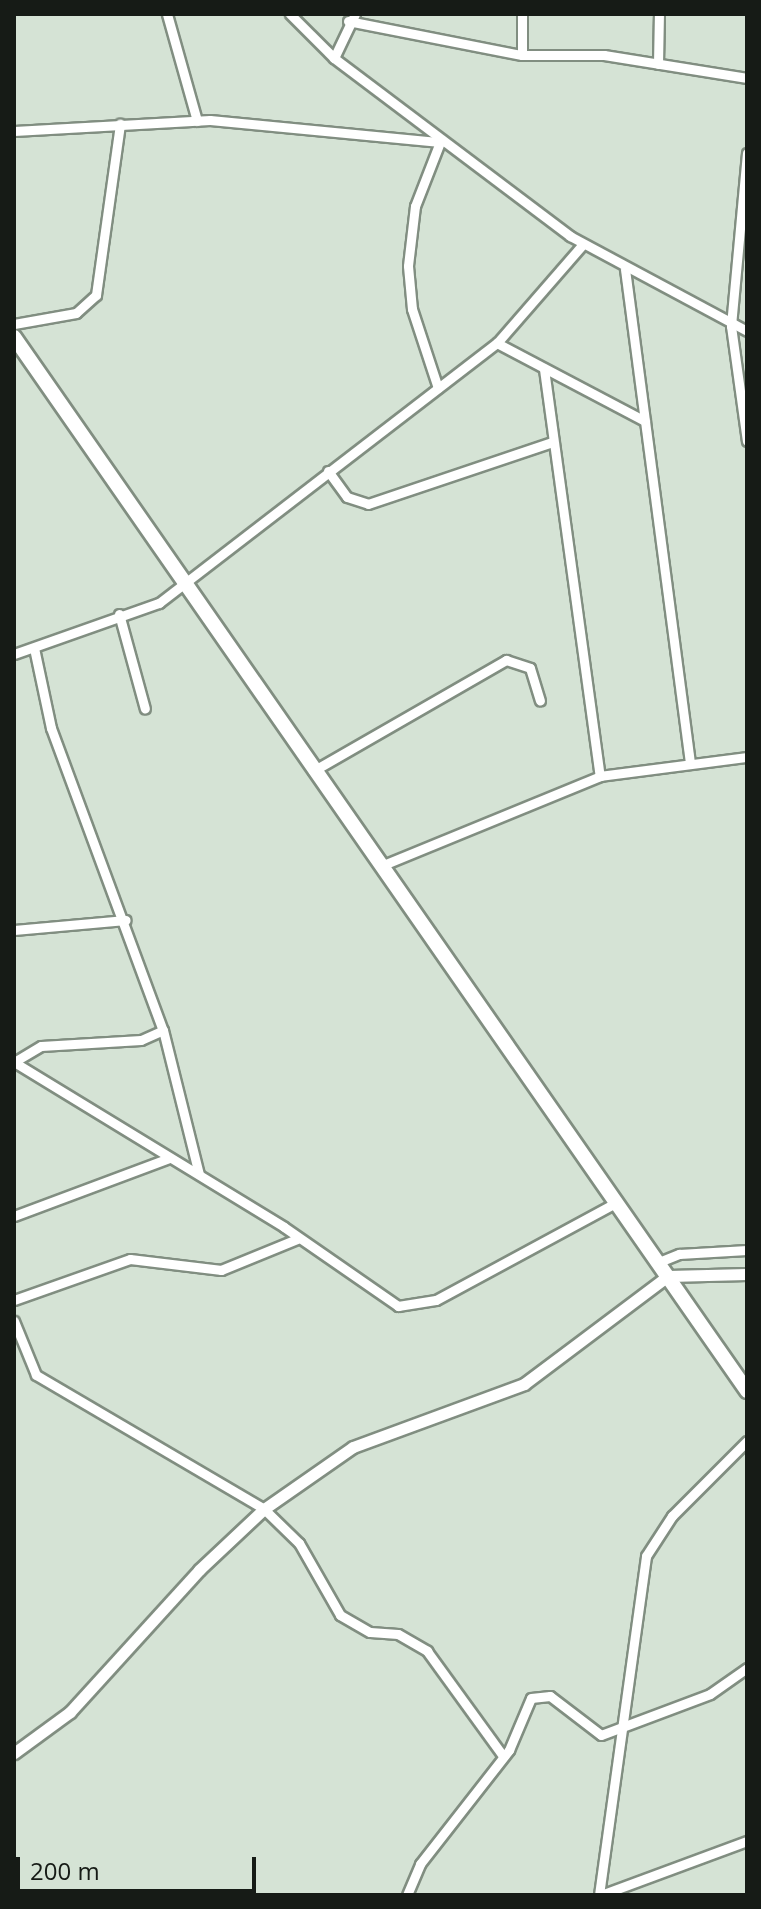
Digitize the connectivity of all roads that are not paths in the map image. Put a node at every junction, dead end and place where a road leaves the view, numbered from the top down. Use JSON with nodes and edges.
{"nodes":[{"id":1,"x":167,"y":14,"type":"edge"},
{"id":2,"x":290,"y":14,"type":"edge"},
{"id":3,"x":522,"y":14,"type":"edge"},
{"id":4,"x":659,"y":14,"type":"edge"},
{"id":5,"x":352,"y":18,"type":"edge"},
{"id":6,"x":522,"y":55,"type":"junction"},
{"id":7,"x":334,"y":58,"type":"junction"},
{"id":8,"x":658,"y":64,"type":"junction"},
{"id":9,"x":747,"y":78,"type":"edge"},
{"id":10,"x":197,"y":121,"type":"junction"},
{"id":11,"x":120,"y":124,"type":"junction"},
{"id":12,"x":14,"y":131,"type":"edge"},
{"id":13,"x":440,"y":142,"type":"junction"},
{"id":14,"x":747,"y":153,"type":"edge"},
{"id":15,"x":583,"y":244,"type":"junction"},
{"id":16,"x":625,"y":269,"type":"junction"},
{"id":17,"x":743,"y":274,"type":"edge"},
{"id":18,"x":14,"y":324,"type":"edge"},
{"id":19,"x":731,"y":326,"type":"junction"},
{"id":20,"x":747,"y":331,"type":"edge"},
{"id":21,"x":14,"y":337,"type":"edge"},
{"id":22,"x":497,"y":343,"type":"junction"},
{"id":23,"x":544,"y":369,"type":"junction"},
{"id":24,"x":438,"y":388,"type":"junction"},
{"id":25,"x":645,"y":421,"type":"junction"},
{"id":26,"x":746,"y":427,"type":"edge"},
{"id":27,"x":747,"y":441,"type":"edge"},
{"id":28,"x":552,"y":442,"type":"junction"},
{"id":29,"x":328,"y":471,"type":"junction"},
{"id":30,"x":186,"y":583,"type":"junction"},
{"id":31,"x":119,"y":614,"type":"junction"},
{"id":32,"x":34,"y":648,"type":"junction"},
{"id":33,"x":14,"y":654,"type":"edge"},
{"id":34,"x":540,"y":701,"type":"dead end"},
{"id":35,"x":145,"y":709,"type":"dead end"},
{"id":36,"x":747,"y":757,"type":"edge"},
{"id":37,"x":690,"y":761,"type":"junction"},
{"id":38,"x":313,"y":771,"type":"junction"},
{"id":39,"x":600,"y":776,"type":"junction"},
{"id":40,"x":381,"y":866,"type":"junction"},
{"id":41,"x":126,"y":920,"type":"junction"},
{"id":42,"x":14,"y":930,"type":"edge"},
{"id":43,"x":163,"y":1030,"type":"junction"},
{"id":44,"x":169,"y":1158,"type":"junction"},
{"id":45,"x":199,"y":1174,"type":"junction"},
{"id":46,"x":617,"y":1202,"type":"junction"},
{"id":47,"x":14,"y":1216,"type":"edge"},
{"id":48,"x":297,"y":1239,"type":"junction"},
{"id":49,"x":747,"y":1250,"type":"edge"},
{"id":50,"x":659,"y":1262,"type":"junction"},
{"id":51,"x":747,"y":1274,"type":"edge"},
{"id":52,"x":668,"y":1276,"type":"junction"},
{"id":53,"x":14,"y":1300,"type":"edge"},
{"id":54,"x":14,"y":1321,"type":"edge"},
{"id":55,"x":747,"y":1391,"type":"edge"},
{"id":56,"x":747,"y":1441,"type":"edge"},
{"id":57,"x":264,"y":1509,"type":"junction"},
{"id":58,"x":747,"y":1668,"type":"edge"},
{"id":59,"x":623,"y":1728,"type":"junction"},
{"id":60,"x":14,"y":1753,"type":"edge"},
{"id":61,"x":503,"y":1756,"type":"junction"},
{"id":62,"x":747,"y":1841,"type":"edge"},
{"id":63,"x":407,"y":1895,"type":"edge"},
{"id":64,"x":600,"y":1895,"type":"edge"}],
"edges":[{"from":1,"to":10,"type":"street"},
{"from":2,"to":7,"type":"street"},
{"from":3,"to":6,"type":"street"},
{"from":4,"to":8,"type":"street"},
{"from":5,"to":6,"type":"street"},
{"from":5,"to":7,"type":"street"},
{"from":6,"to":8,"type":"street"},
{"from":7,"to":13,"type":"street"},
{"from":8,"to":9,"type":"street"},
{"from":10,"to":11,"type":"street"},
{"from":10,"to":13,"type":"street"},
{"from":11,"to":12,"type":"street"},
{"from":11,"to":18,"type":"street"},
{"from":13,"to":15,"type":"street"},
{"from":13,"to":24,"type":"street"},
{"from":14,"to":17,"type":"street"},
{"from":15,"to":16,"type":"street"},
{"from":15,"to":22,"type":"street"},
{"from":16,"to":19,"type":"street"},
{"from":16,"to":25,"type":"street"},
{"from":17,"to":19,"type":"street"},
{"from":19,"to":20,"type":"street"},
{"from":19,"to":26,"type":"street"},
{"from":21,"to":30,"type":"main road"},
{"from":22,"to":23,"type":"street"},
{"from":22,"to":24,"type":"street"},
{"from":23,"to":25,"type":"street"},
{"from":23,"to":28,"type":"street"},
{"from":24,"to":29,"type":"street"},
{"from":25,"to":37,"type":"street"},
{"from":26,"to":27,"type":"street"},
{"from":28,"to":29,"type":"street"},
{"from":28,"to":39,"type":"street"},
{"from":29,"to":30,"type":"street"},
{"from":30,"to":31,"type":"street"},
{"from":30,"to":38,"type":"main road"},
{"from":31,"to":32,"type":"street"},
{"from":31,"to":35,"type":"street"},
{"from":32,"to":33,"type":"street"},
{"from":32,"to":41,"type":"street"},
{"from":34,"to":38,"type":"street"},
{"from":36,"to":37,"type":"street"},
{"from":37,"to":39,"type":"street"},
{"from":38,"to":40,"type":"main road"},
{"from":39,"to":40,"type":"street"},
{"from":40,"to":46,"type":"main road"},
{"from":41,"to":42,"type":"street"},
{"from":41,"to":43,"type":"street"},
{"from":43,"to":44,"type":"street"},
{"from":43,"to":45,"type":"street"},
{"from":44,"to":45,"type":"street"},
{"from":44,"to":47,"type":"street"},
{"from":45,"to":48,"type":"street"},
{"from":46,"to":48,"type":"street"},
{"from":46,"to":50,"type":"main road"},
{"from":48,"to":53,"type":"street"},
{"from":49,"to":50,"type":"street"},
{"from":50,"to":52,"type":"main road"},
{"from":51,"to":52,"type":"street"},
{"from":52,"to":55,"type":"main road"},
{"from":52,"to":57,"type":"street"},
{"from":54,"to":57,"type":"street"},
{"from":56,"to":59,"type":"street"},
{"from":57,"to":60,"type":"street"},
{"from":57,"to":61,"type":"street"},
{"from":58,"to":59,"type":"street"},
{"from":59,"to":61,"type":"street"},
{"from":59,"to":64,"type":"street"},
{"from":61,"to":63,"type":"street"},
{"from":62,"to":64,"type":"street"}]}
